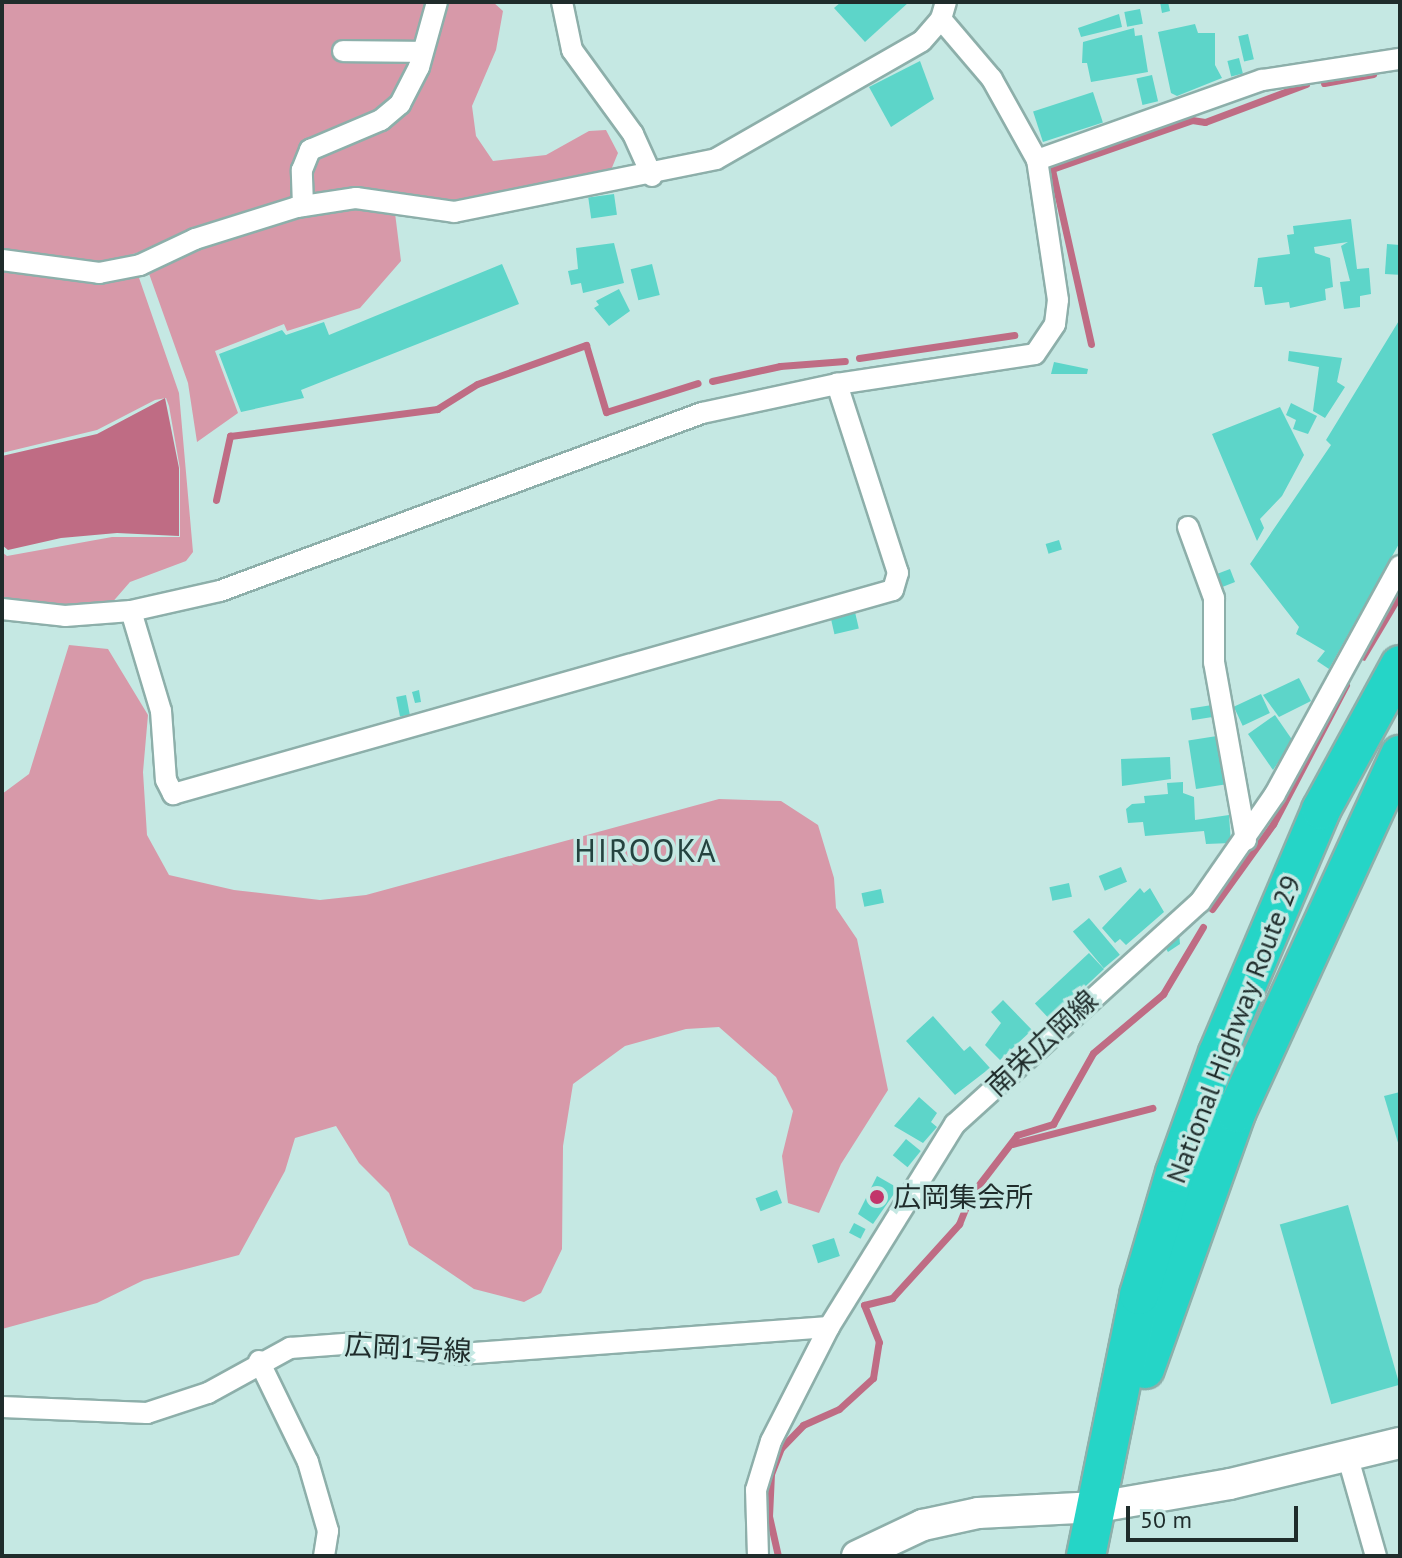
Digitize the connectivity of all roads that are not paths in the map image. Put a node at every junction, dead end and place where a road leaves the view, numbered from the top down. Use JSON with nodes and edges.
{"nodes":[{"id":1,"x":437,"y":2,"type":"edge"},
{"id":2,"x":562,"y":2,"type":"edge"},
{"id":3,"x":943,"y":11,"type":"edge"},
{"id":4,"x":343,"y":51,"type":"dead end"},
{"id":5,"x":422,"y":52,"type":"junction"},
{"id":6,"x":1400,"y":59,"type":"edge"},
{"id":7,"x":1037,"y":160,"type":"junction"},
{"id":8,"x":652,"y":176,"type":"junction"},
{"id":9,"x":303,"y":206,"type":"junction"},
{"id":10,"x":2,"y":260,"type":"edge"},
{"id":11,"x":837,"y":384,"type":"junction"},
{"id":12,"x":1188,"y":527,"type":"dead end"},
{"id":13,"x":1400,"y":566,"type":"edge"},
{"id":14,"x":2,"y":609,"type":"edge"},
{"id":15,"x":131,"y":611,"type":"junction"},
{"id":16,"x":1400,"y":665,"type":"edge"},
{"id":17,"x":1400,"y":755,"type":"edge"},
{"id":18,"x":1246,"y":840,"type":"junction"},
{"id":19,"x":829,"y":1327,"type":"junction"},
{"id":20,"x":259,"y":1361,"type":"junction"},
{"id":21,"x":2,"y":1407,"type":"edge"},
{"id":22,"x":1400,"y":1443,"type":"edge"},
{"id":23,"x":1348,"y":1458,"type":"junction"},
{"id":24,"x":1098,"y":1507,"type":"junction"},
{"id":25,"x":324,"y":1556,"type":"edge"},
{"id":26,"x":758,"y":1556,"type":"edge"},
{"id":27,"x":857,"y":1556,"type":"edge"},
{"id":28,"x":1086,"y":1556,"type":"edge"},
{"id":29,"x":1376,"y":1556,"type":"edge"}],
"edges":[{"from":1,"to":5,"type":"street"},
{"from":2,"to":8,"type":"street"},
{"from":3,"to":7,"type":"street"},
{"from":3,"to":8,"type":"street"},
{"from":4,"to":5,"type":"street"},
{"from":5,"to":9,"type":"street"},
{"from":6,"to":7,"type":"street"},
{"from":7,"to":11,"type":"street"},
{"from":8,"to":9,"type":"street"},
{"from":9,"to":10,"type":"street"},
{"from":11,"to":15,"type":"street"},
{"from":11,"to":15,"type":"street"},
{"from":12,"to":18,"type":"street"},
{"from":13,"to":18,"type":"street","name":"南栄広岡線"},
{"from":14,"to":15,"type":"street"},
{"from":16,"to":24,"type":"highway","name":"National Highway Route 29"},
{"from":17,"to":24,"type":"highway","name":"National Highway Route 29"},
{"from":18,"to":19,"type":"street","name":"南栄広岡線"},
{"from":19,"to":20,"type":"street","name":"広岡1号線"},
{"from":19,"to":26,"type":"street","name":"南栄広岡線"},
{"from":20,"to":21,"type":"street","name":"広岡1号線"},
{"from":20,"to":25,"type":"street"},
{"from":22,"to":23,"type":"street"},
{"from":23,"to":24,"type":"street"},
{"from":23,"to":29,"type":"street"},
{"from":24,"to":27,"type":"street"},
{"from":24,"to":28,"type":"highway","name":"National Highway Route 29"}]}
